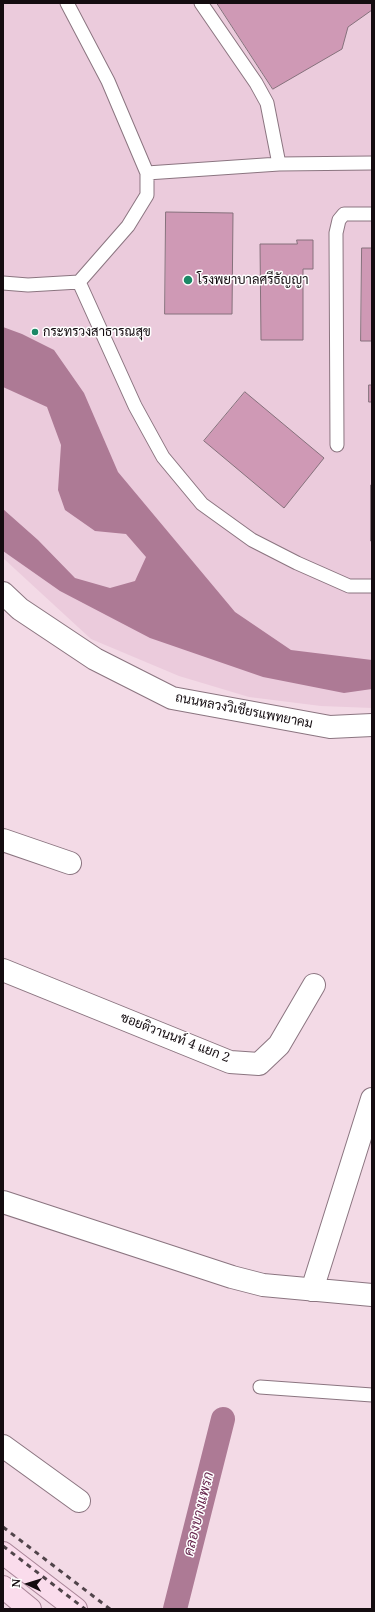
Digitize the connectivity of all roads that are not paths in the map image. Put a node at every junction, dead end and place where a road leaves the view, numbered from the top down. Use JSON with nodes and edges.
{"nodes":[{"id":1,"x":67,"y":3,"type":"edge"},
{"id":2,"x":201,"y":3,"type":"edge"},
{"id":3,"x":372,"y":163,"type":"edge"},
{"id":4,"x":279,"y":164,"type":"junction"},
{"id":5,"x":147,"y":173,"type":"junction"},
{"id":6,"x":372,"y":214,"type":"edge"},
{"id":7,"x":79,"y":282,"type":"junction"},
{"id":8,"x":3,"y":283,"type":"edge"},
{"id":9,"x":337,"y":445,"type":"dead end"},
{"id":10,"x":372,"y":586,"type":"edge"},
{"id":11,"x":3,"y":593,"type":"edge"},
{"id":12,"x":372,"y":725,"type":"edge"},
{"id":13,"x":3,"y":840,"type":"edge"},
{"id":14,"x":70,"y":863,"type":"dead end"},
{"id":15,"x":3,"y":970,"type":"edge"},
{"id":16,"x":314,"y":985,"type":"dead end"},
{"id":17,"x":372,"y":1099,"type":"edge"},
{"id":18,"x":3,"y":1202,"type":"edge"},
{"id":19,"x":312,"y":1290,"type":"junction"},
{"id":20,"x":372,"y":1295,"type":"edge"},
{"id":21,"x":260,"y":1386,"type":"dead end"},
{"id":22,"x":372,"y":1395,"type":"edge"},
{"id":23,"x":3,"y":1446,"type":"edge"},
{"id":24,"x":79,"y":1501,"type":"dead end"},
{"id":25,"x":3,"y":1553,"type":"edge"},
{"id":26,"x":3,"y":1588,"type":"edge"},
{"id":27,"x":30,"y":1609,"type":"edge"},
{"id":28,"x":76,"y":1609,"type":"edge"}],
"edges":[{"from":1,"to":5,"type":"lane"},
{"from":2,"to":4,"type":"lane"},
{"from":3,"to":4,"type":"lane"},
{"from":4,"to":5,"type":"lane"},
{"from":5,"to":7,"type":"lane"},
{"from":6,"to":9,"type":"lane"},
{"from":7,"to":8,"type":"lane"},
{"from":7,"to":10,"type":"lane"},
{"from":11,"to":12,"type":"street","name":"ถนนหลวงวิเชียรแพทยาคม"},
{"from":13,"to":14,"type":"street"},
{"from":15,"to":16,"type":"street","name":"ซอยติวานนท์ 4 แยก 2"},
{"from":17,"to":19,"type":"street"},
{"from":18,"to":19,"type":"street"},
{"from":19,"to":20,"type":"street"},
{"from":21,"to":22,"type":"lane"},
{"from":23,"to":24,"type":"street"},
{"from":25,"to":28,"type":"main road"},
{"from":26,"to":27,"type":"main road"}]}
